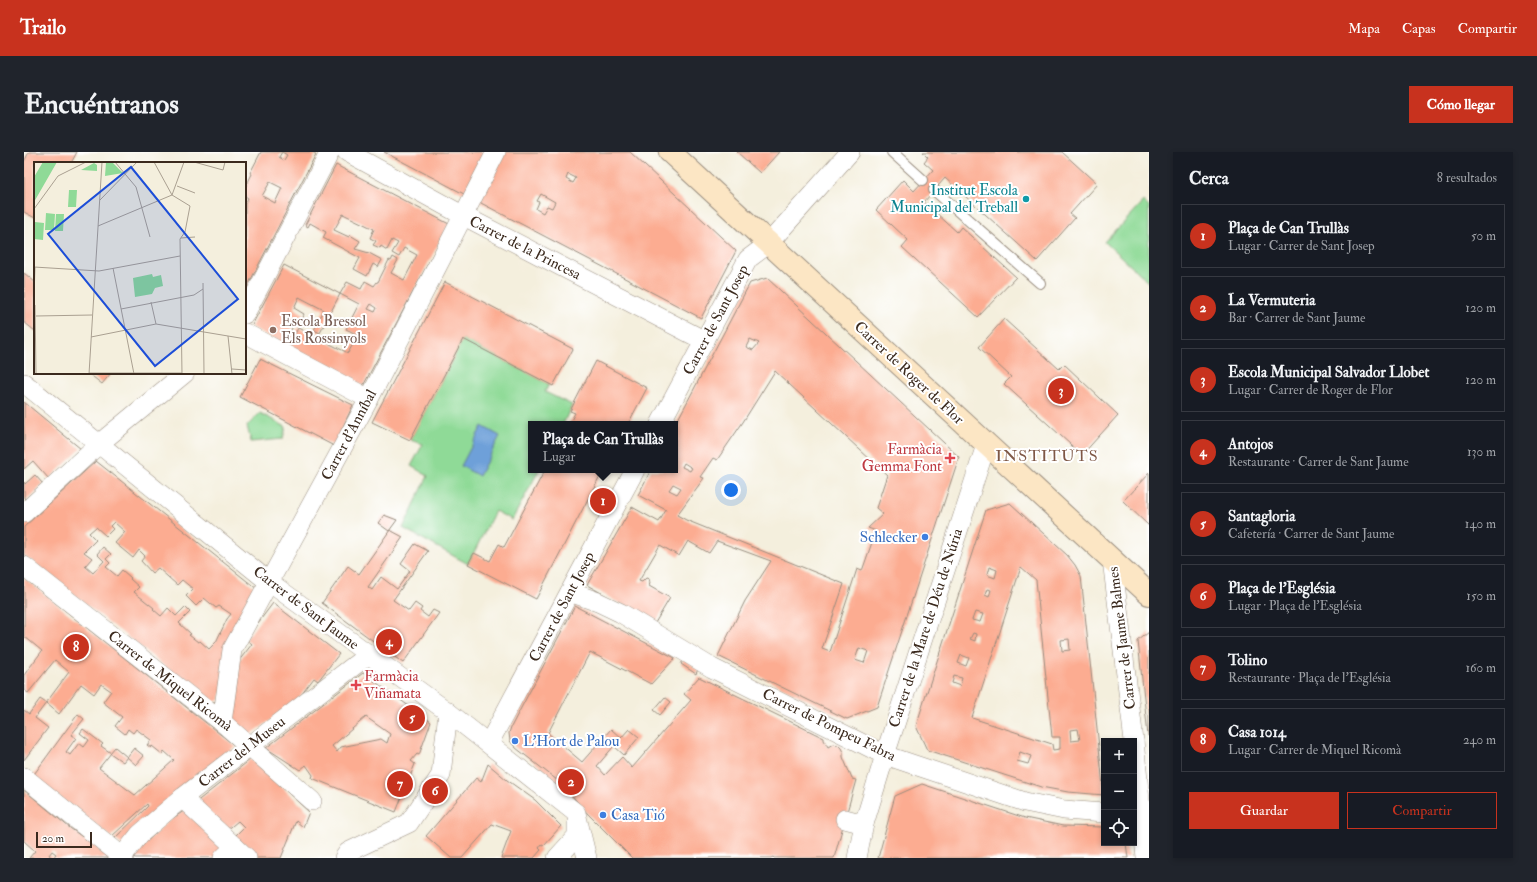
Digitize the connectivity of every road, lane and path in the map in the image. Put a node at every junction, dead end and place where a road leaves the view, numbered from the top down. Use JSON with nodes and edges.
{"nodes":[{"id":1,"x":330,"y":152,"type":"edge"},
{"id":2,"x":347,"y":152,"type":"edge"},
{"id":3,"x":496,"y":152,"type":"edge"},
{"id":4,"x":670,"y":152,"type":"edge"},
{"id":5,"x":850,"y":152,"type":"edge"},
{"id":6,"x":892,"y":152,"type":"edge"},
{"id":7,"x":924,"y":180,"type":"dead end"},
{"id":8,"x":934,"y":190,"type":"dead end"},
{"id":9,"x":464,"y":216,"type":"junction"},
{"id":10,"x":768,"y":244,"type":"junction"},
{"id":11,"x":1040,"y":282,"type":"dead end"},
{"id":12,"x":246,"y":312,"type":"edge"},
{"id":13,"x":246,"y":335,"type":"edge"},
{"id":14,"x":705,"y":342,"type":"junction"},
{"id":15,"x":184,"y":374,"type":"edge"},
{"id":16,"x":24,"y":383,"type":"edge"},
{"id":17,"x":369,"y":399,"type":"junction"},
{"id":18,"x":662,"y":421,"type":"edge"},
{"id":19,"x":100,"y":444,"type":"junction"},
{"id":20,"x":986,"y":445,"type":"junction"},
{"id":21,"x":634,"y":473,"type":"edge"},
{"id":22,"x":24,"y":513,"type":"edge"},
{"id":23,"x":1112,"y":559,"type":"junction"},
{"id":24,"x":24,"y":566,"type":"edge"},
{"id":25,"x":269,"y":582,"type":"junction"},
{"id":26,"x":570,"y":592,"type":"junction"},
{"id":27,"x":1149,"y":594,"type":"edge"},
{"id":28,"x":368,"y":655,"type":"junction"},
{"id":29,"x":448,"y":712,"type":"junction"},
{"id":30,"x":222,"y":722,"type":"junction"},
{"id":31,"x":1134,"y":738,"type":"edge"},
{"id":32,"x":489,"y":743,"type":"junction"},
{"id":33,"x":250,"y":746,"type":"junction"},
{"id":34,"x":1137,"y":752,"type":"edge"},
{"id":35,"x":885,"y":754,"type":"junction"},
{"id":36,"x":24,"y":777,"type":"edge"},
{"id":37,"x":1144,"y":778,"type":"edge"},
{"id":38,"x":182,"y":798,"type":"junction"},
{"id":39,"x":312,"y":801,"type":"dead end"},
{"id":40,"x":1141,"y":810,"type":"edge"},
{"id":41,"x":576,"y":813,"type":"junction"},
{"id":42,"x":1101,"y":813,"type":"edge"},
{"id":43,"x":845,"y":819,"type":"dead end"},
{"id":44,"x":864,"y":824,"type":"junction"},
{"id":45,"x":235,"y":854,"type":"edge"},
{"id":46,"x":122,"y":858,"type":"edge"},
{"id":47,"x":344,"y":858,"type":"edge"},
{"id":48,"x":557,"y":858,"type":"edge"},
{"id":49,"x":587,"y":858,"type":"edge"},
{"id":50,"x":856,"y":858,"type":"edge"},
{"id":51,"x":1146,"y":858,"type":"edge"}],
"edges":[{"from":1,"to":12,"type":"street"},
{"from":2,"to":9,"type":"street","name":"Carrer de la Princesa"},
{"from":3,"to":9,"type":"street","name":"Carrer d'Anníbal"},
{"from":4,"to":10,"type":"street","name":"Carrer de Roger de Flor"},
{"from":5,"to":10,"type":"street","name":"Carrer de Sant Josep"},
{"from":6,"to":7,"type":"lane"},
{"from":8,"to":11,"type":"lane"},
{"from":9,"to":14,"type":"street","name":"Carrer de la Princesa"},
{"from":9,"to":17,"type":"street","name":"Carrer d'Anníbal"},
{"from":10,"to":14,"type":"street","name":"Carrer de Sant Josep"},
{"from":10,"to":20,"type":"street","name":"Carrer de Roger de Flor"},
{"from":13,"to":17,"type":"street"},
{"from":14,"to":18,"type":"street","name":"Carrer de Sant Josep"},
{"from":15,"to":19,"type":"street"},
{"from":16,"to":19,"type":"street","name":"Carrer de Sant Jaume"},
{"from":17,"to":25,"type":"street","name":"Carrer d'Anníbal"},
{"from":19,"to":22,"type":"street"},
{"from":19,"to":25,"type":"street","name":"Carrer de Sant Jaume"},
{"from":20,"to":23,"type":"street","name":"Carrer de Roger de Flor"},
{"from":20,"to":35,"type":"street","name":"Carrer de la Mare de Déu de Núria"},
{"from":21,"to":26,"type":"street","name":"Carrer de Sant Josep"},
{"from":23,"to":27,"type":"street","name":"Carrer de Roger de Flor"},
{"from":23,"to":31,"type":"street","name":"Carrer de Jaume Balmes"},
{"from":24,"to":30,"type":"street","name":"Carrer de Miquel Ricomà"},
{"from":25,"to":28,"type":"street","name":"Carrer de Sant Jaume"},
{"from":25,"to":30,"type":"street","name":"Carrer d'Anníbal"},
{"from":26,"to":32,"type":"street","name":"Carrer de Sant Josep"},
{"from":26,"to":35,"type":"street","name":"Carrer de Pompeu Fabra"},
{"from":28,"to":29,"type":"street","name":"Carrer de Sant Jaume"},
{"from":28,"to":33,"type":"street","name":"Carrer del Museu"},
{"from":29,"to":32,"type":"street","name":"Carrer de Sant Jaume"},
{"from":29,"to":47,"type":"street"},
{"from":30,"to":33,"type":"street","name":"Carrer de Miquel Ricomà"},
{"from":32,"to":41,"type":"street","name":"Carrer de Sant Jaume"},
{"from":33,"to":38,"type":"street","name":"Carrer del Museu"},
{"from":33,"to":39,"type":"street","name":"Carrer de Miquel Ricomà"},
{"from":34,"to":37,"type":"street","name":"Carrer de Jaume Balmes"},
{"from":35,"to":42,"type":"street","name":"Carrer de Pompeu Fabra"},
{"from":35,"to":44,"type":"street","name":"Carrer de la Mare de Déu de Núria"},
{"from":36,"to":46,"type":"street"},
{"from":37,"to":40,"type":"street","name":"Carrer de Jaume Balmes"},
{"from":38,"to":45,"type":"street"},
{"from":38,"to":46,"type":"street","name":"Carrer del Museu"},
{"from":40,"to":51,"type":"street","name":"Carrer de Jaume Balmes"},
{"from":41,"to":48,"type":"street"},
{"from":41,"to":49,"type":"street"},
{"from":43,"to":44,"type":"street"},
{"from":44,"to":50,"type":"street","name":"Carrer de la Mare de Déu de Núria"}]}
